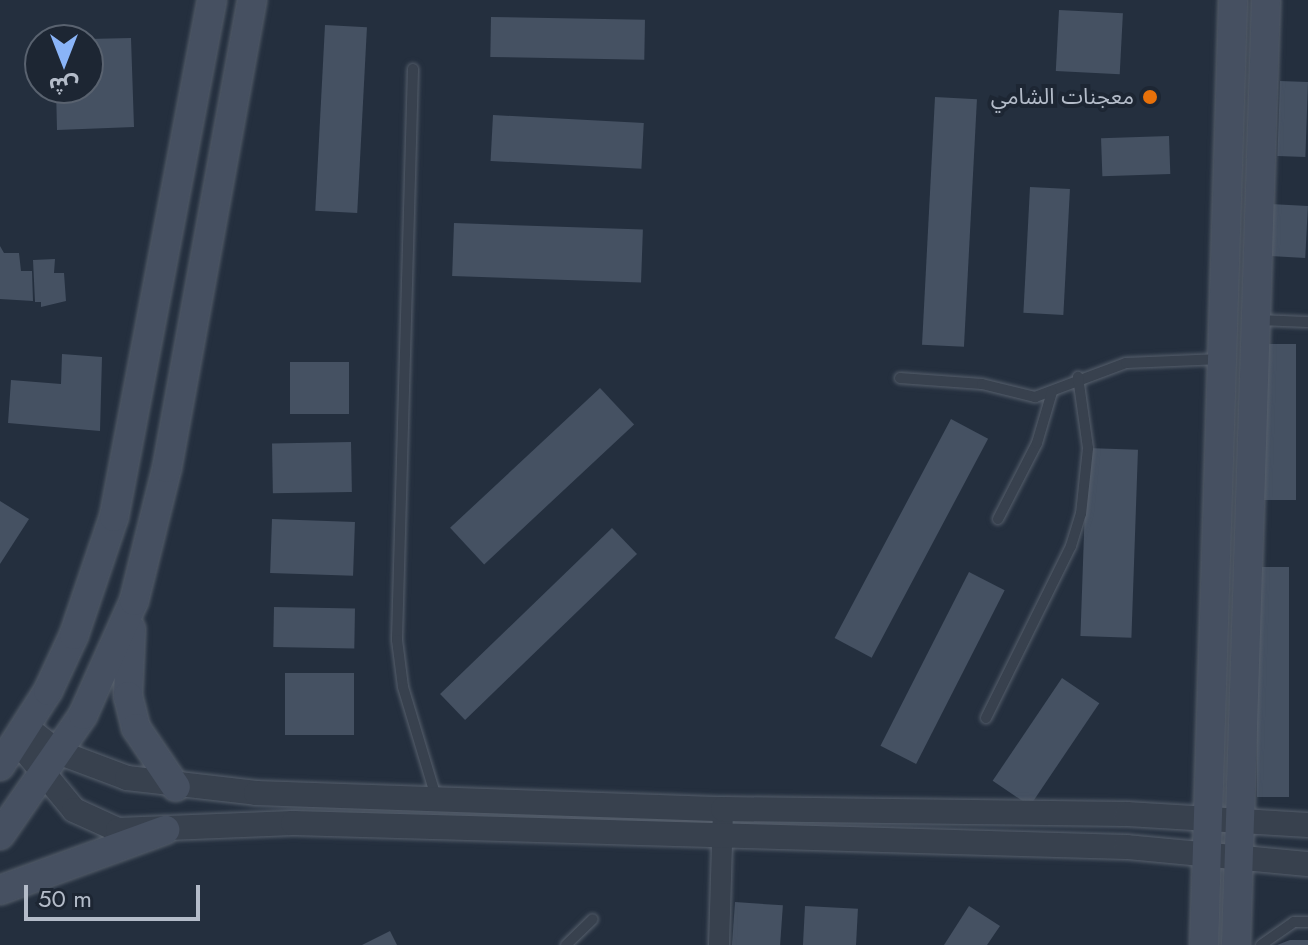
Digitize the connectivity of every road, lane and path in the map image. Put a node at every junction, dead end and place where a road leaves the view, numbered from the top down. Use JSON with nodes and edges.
{"nodes":[{"id":1,"x":212,"y":0,"type":"edge"},
{"id":2,"x":252,"y":0,"type":"edge"},
{"id":3,"x":1233,"y":0,"type":"edge"},
{"id":4,"x":1266,"y":0,"type":"edge"},
{"id":5,"x":413,"y":69,"type":"dead end"},
{"id":6,"x":1257,"y":320,"type":"junction"},
{"id":7,"x":1308,"y":322,"type":"edge"},
{"id":8,"x":1223,"y":359,"type":"junction"},
{"id":9,"x":1078,"y":377,"type":"junction"},
{"id":10,"x":900,"y":378,"type":"dead end"},
{"id":11,"x":1052,"y":392,"type":"junction"},
{"id":12,"x":998,"y":519,"type":"dead end"},
{"id":13,"x":134,"y":601,"type":"junction"},
{"id":14,"x":986,"y":718,"type":"dead end"},
{"id":15,"x":22,"y":735,"type":"junction"},
{"id":16,"x":50,"y":763,"type":"junction"},
{"id":17,"x":0,"y":766,"type":"edge"},
{"id":18,"x":176,"y":787,"type":"junction"},
{"id":19,"x":437,"y":799,"type":"junction"},
{"id":20,"x":723,"y":809,"type":"junction"},
{"id":21,"x":1208,"y":818,"type":"junction"},
{"id":22,"x":1241,"y":821,"type":"junction"},
{"id":23,"x":1308,"y":825,"type":"edge"},
{"id":24,"x":165,"y":830,"type":"junction"},
{"id":25,"x":0,"y":835,"type":"edge"},
{"id":26,"x":722,"y":836,"type":"junction"},
{"id":27,"x":1208,"y":855,"type":"junction"},
{"id":28,"x":1239,"y":859,"type":"junction"},
{"id":29,"x":1308,"y":864,"type":"edge"},
{"id":30,"x":0,"y":890,"type":"edge"},
{"id":31,"x":593,"y":919,"type":"dead end"},
{"id":32,"x":1308,"y":922,"type":"edge"},
{"id":33,"x":566,"y":945,"type":"edge"},
{"id":34,"x":719,"y":945,"type":"edge"},
{"id":35,"x":1204,"y":945,"type":"edge"},
{"id":36,"x":1236,"y":945,"type":"edge"},
{"id":37,"x":1261,"y":945,"type":"edge"}],
"edges":[{"from":1,"to":15,"type":"main road"},
{"from":2,"to":13,"type":"main road"},
{"from":3,"to":8,"type":"main road"},
{"from":4,"to":6,"type":"main road"},
{"from":5,"to":19,"type":"lane"},
{"from":6,"to":7,"type":"lane"},
{"from":6,"to":22,"type":"main road"},
{"from":8,"to":9,"type":"lane"},
{"from":8,"to":21,"type":"main road"},
{"from":9,"to":11,"type":"lane"},
{"from":9,"to":14,"type":"lane"},
{"from":10,"to":11,"type":"lane"},
{"from":11,"to":12,"type":"lane"},
{"from":13,"to":16,"type":"main road"},
{"from":13,"to":18,"type":"main road"},
{"from":15,"to":16,"type":"street"},
{"from":15,"to":17,"type":"main road"},
{"from":16,"to":18,"type":"street"},
{"from":16,"to":24,"type":"street"},
{"from":16,"to":25,"type":"main road"},
{"from":18,"to":19,"type":"street"},
{"from":18,"to":24,"type":"street"},
{"from":19,"to":20,"type":"street"},
{"from":20,"to":21,"type":"street"},
{"from":20,"to":26,"type":"street"},
{"from":21,"to":22,"type":"street"},
{"from":21,"to":27,"type":"main road"},
{"from":22,"to":23,"type":"street"},
{"from":22,"to":28,"type":"main road"},
{"from":24,"to":26,"type":"street"},
{"from":24,"to":30,"type":"main road"},
{"from":26,"to":27,"type":"street"},
{"from":26,"to":34,"type":"street"},
{"from":27,"to":28,"type":"street"},
{"from":27,"to":35,"type":"main road"},
{"from":28,"to":29,"type":"street"},
{"from":28,"to":36,"type":"main road"},
{"from":31,"to":33,"type":"lane"},
{"from":32,"to":37,"type":"lane"}]}
